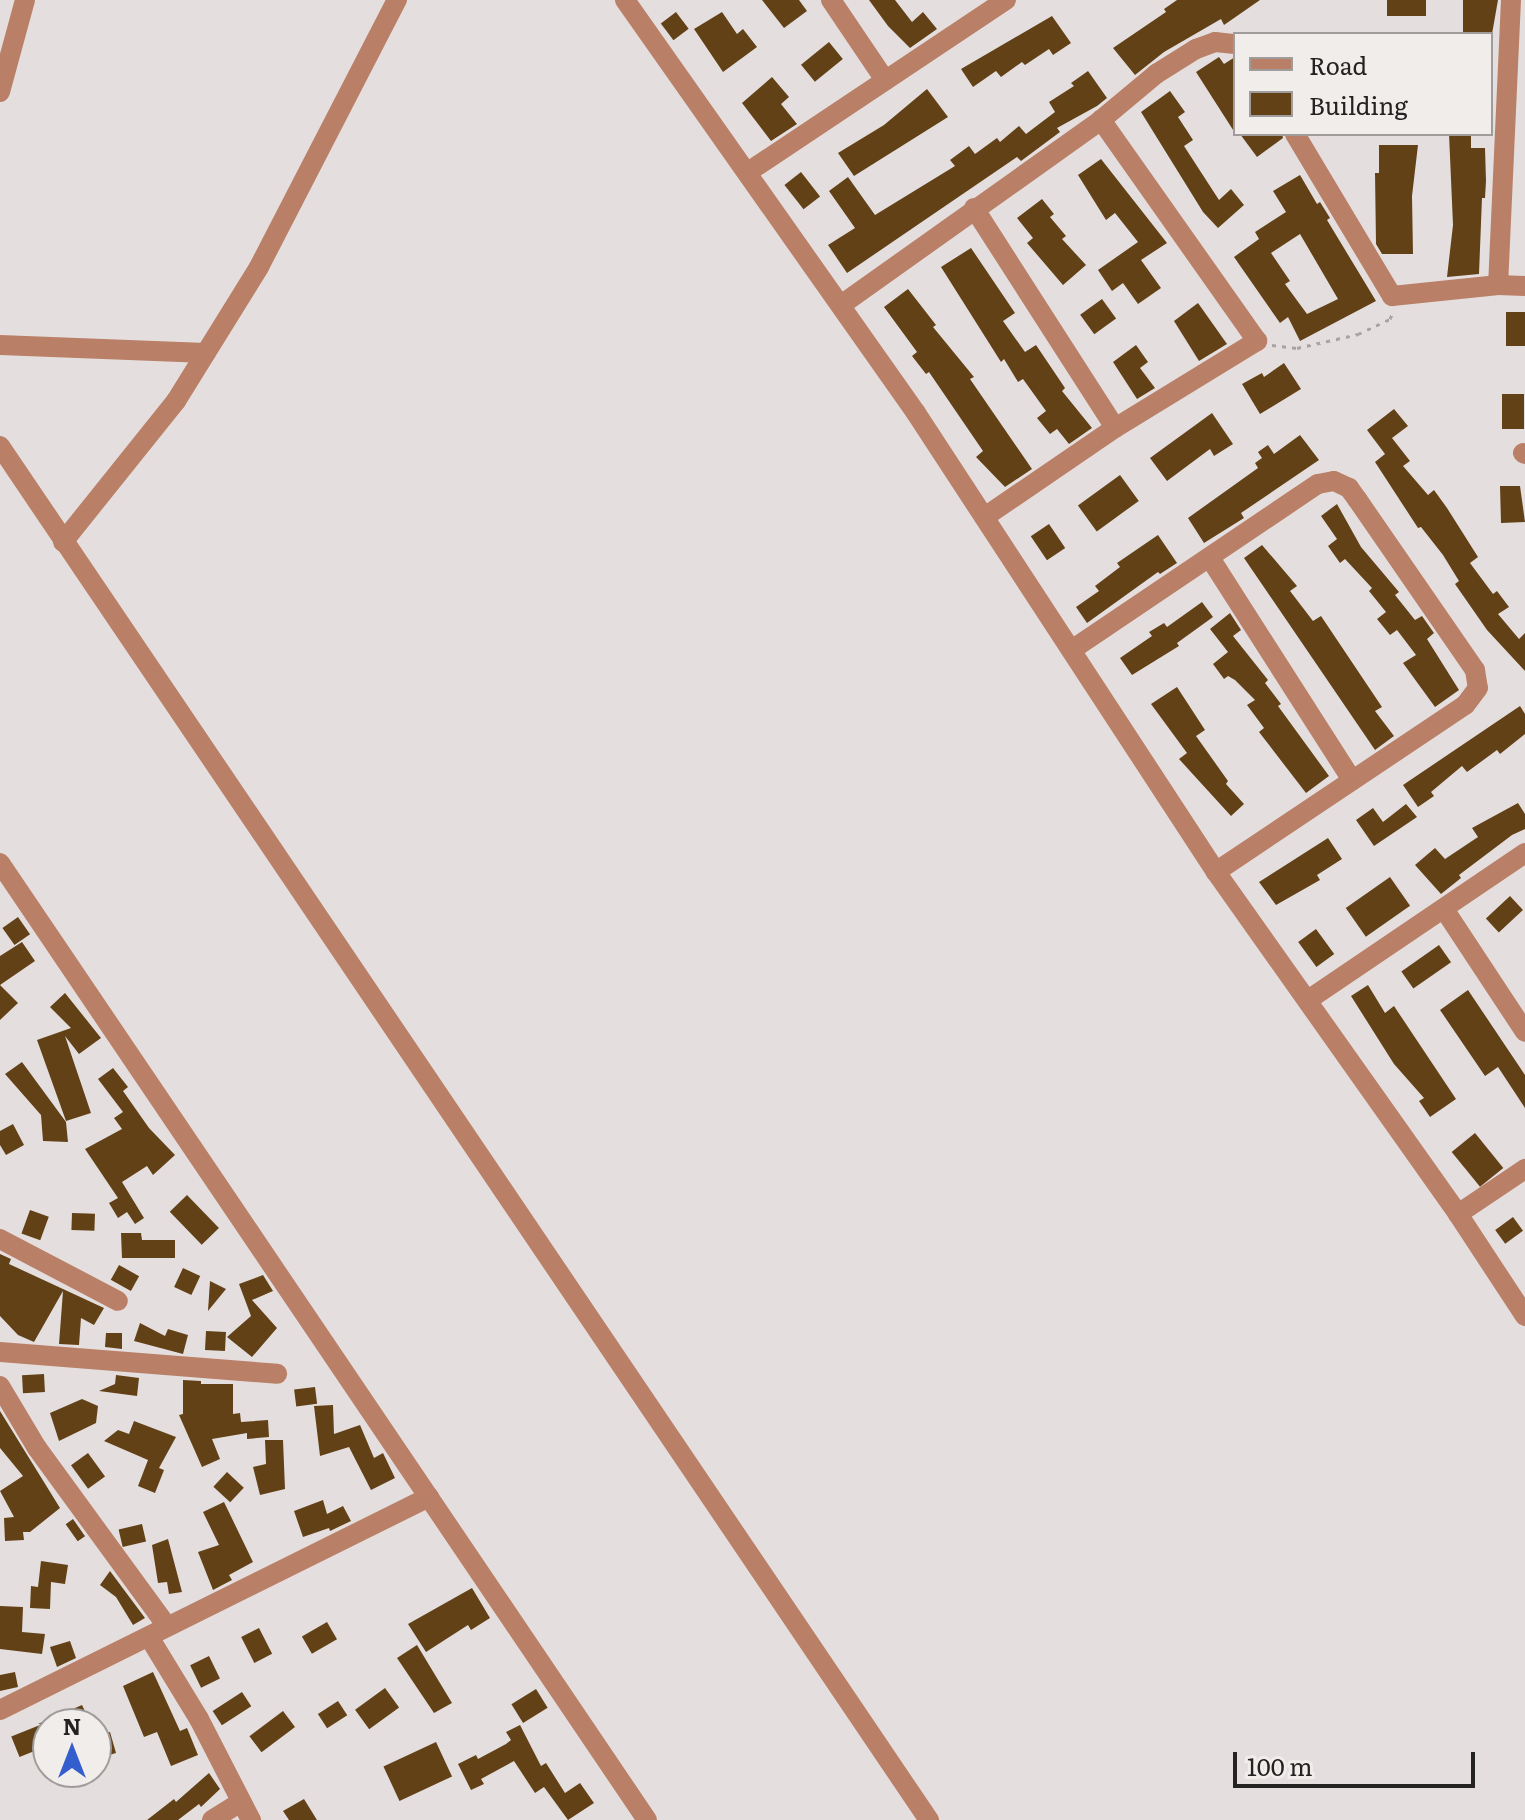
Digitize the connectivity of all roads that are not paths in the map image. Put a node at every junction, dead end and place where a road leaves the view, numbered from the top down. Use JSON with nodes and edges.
{"nodes":[{"id":1,"x":25,"y":0,"type":"edge"},
{"id":2,"x":397,"y":0,"type":"edge"},
{"id":3,"x":625,"y":0,"type":"edge"},
{"id":4,"x":831,"y":0,"type":"edge"},
{"id":5,"x":1006,"y":0,"type":"edge"},
{"id":6,"x":1511,"y":0,"type":"edge"},
{"id":7,"x":1233,"y":44,"type":"edge"},
{"id":8,"x":885,"y":80,"type":"junction"},
{"id":9,"x":0,"y":92,"type":"edge"},
{"id":10,"x":1101,"y":120,"type":"junction"},
{"id":11,"x":1516,"y":126,"type":"edge"},
{"id":12,"x":1296,"y":136,"type":"edge"},
{"id":13,"x":748,"y":172,"type":"junction"},
{"id":14,"x":974,"y":208,"type":"junction"},
{"id":15,"x":1498,"y":285,"type":"junction"},
{"id":16,"x":1525,"y":286,"type":"edge"},
{"id":17,"x":841,"y":305,"type":"junction"},
{"id":18,"x":0,"y":345,"type":"edge"},
{"id":19,"x":206,"y":353,"type":"junction"},
{"id":20,"x":1115,"y":428,"type":"junction"},
{"id":21,"x":0,"y":446,"type":"edge"},
{"id":22,"x":986,"y":516,"type":"junction"},
{"id":23,"x":63,"y":542,"type":"junction"},
{"id":24,"x":1210,"y":558,"type":"junction"},
{"id":25,"x":1073,"y":649,"type":"junction"},
{"id":26,"x":1352,"y":780,"type":"junction"},
{"id":27,"x":1525,"y":853,"type":"edge"},
{"id":28,"x":0,"y":863,"type":"edge"},
{"id":29,"x":1216,"y":872,"type":"junction"},
{"id":30,"x":1444,"y":909,"type":"junction"},
{"id":31,"x":1308,"y":1000,"type":"junction"},
{"id":32,"x":1525,"y":1032,"type":"edge"},
{"id":33,"x":1525,"y":1169,"type":"edge"},
{"id":34,"x":1458,"y":1214,"type":"junction"},
{"id":35,"x":0,"y":1239,"type":"edge"},
{"id":36,"x":118,"y":1301,"type":"dead end"},
{"id":37,"x":1525,"y":1316,"type":"edge"},
{"id":38,"x":0,"y":1352,"type":"edge"},
{"id":39,"x":277,"y":1374,"type":"dead end"},
{"id":40,"x":0,"y":1386,"type":"edge"},
{"id":41,"x":429,"y":1497,"type":"junction"},
{"id":42,"x":158,"y":1631,"type":"junction"},
{"id":43,"x":0,"y":1710,"type":"edge"},
{"id":44,"x":246,"y":1811,"type":"edge"},
{"id":45,"x":212,"y":1820,"type":"edge"},
{"id":46,"x":647,"y":1820,"type":"edge"},
{"id":47,"x":929,"y":1820,"type":"edge"}],
"edges":[{"from":1,"to":9,"type":"street"},
{"from":2,"to":19,"type":"street"},
{"from":3,"to":13,"type":"street"},
{"from":4,"to":8,"type":"street"},
{"from":5,"to":8,"type":"street"},
{"from":6,"to":11,"type":"street"},
{"from":7,"to":10,"type":"street"},
{"from":8,"to":13,"type":"street"},
{"from":10,"to":14,"type":"street"},
{"from":10,"to":20,"type":"street"},
{"from":11,"to":15,"type":"street"},
{"from":12,"to":15,"type":"street"},
{"from":13,"to":17,"type":"street"},
{"from":14,"to":17,"type":"street"},
{"from":14,"to":20,"type":"street"},
{"from":15,"to":16,"type":"street"},
{"from":17,"to":22,"type":"street"},
{"from":18,"to":19,"type":"street"},
{"from":19,"to":23,"type":"street"},
{"from":20,"to":22,"type":"street"},
{"from":21,"to":23,"type":"street"},
{"from":22,"to":25,"type":"street"},
{"from":23,"to":47,"type":"street"},
{"from":24,"to":25,"type":"street"},
{"from":24,"to":26,"type":"street"},
{"from":24,"to":26,"type":"street"},
{"from":25,"to":29,"type":"street"},
{"from":26,"to":29,"type":"street"},
{"from":27,"to":30,"type":"street"},
{"from":28,"to":41,"type":"street"},
{"from":29,"to":31,"type":"street"},
{"from":30,"to":31,"type":"street"},
{"from":30,"to":32,"type":"street"},
{"from":31,"to":34,"type":"street"},
{"from":33,"to":34,"type":"street"},
{"from":34,"to":37,"type":"street"},
{"from":35,"to":36,"type":"street"},
{"from":38,"to":39,"type":"street"},
{"from":40,"to":42,"type":"street"},
{"from":41,"to":42,"type":"street"},
{"from":41,"to":46,"type":"street"},
{"from":42,"to":43,"type":"street"},
{"from":42,"to":44,"type":"street"},
{"from":44,"to":45,"type":"street"}]}
